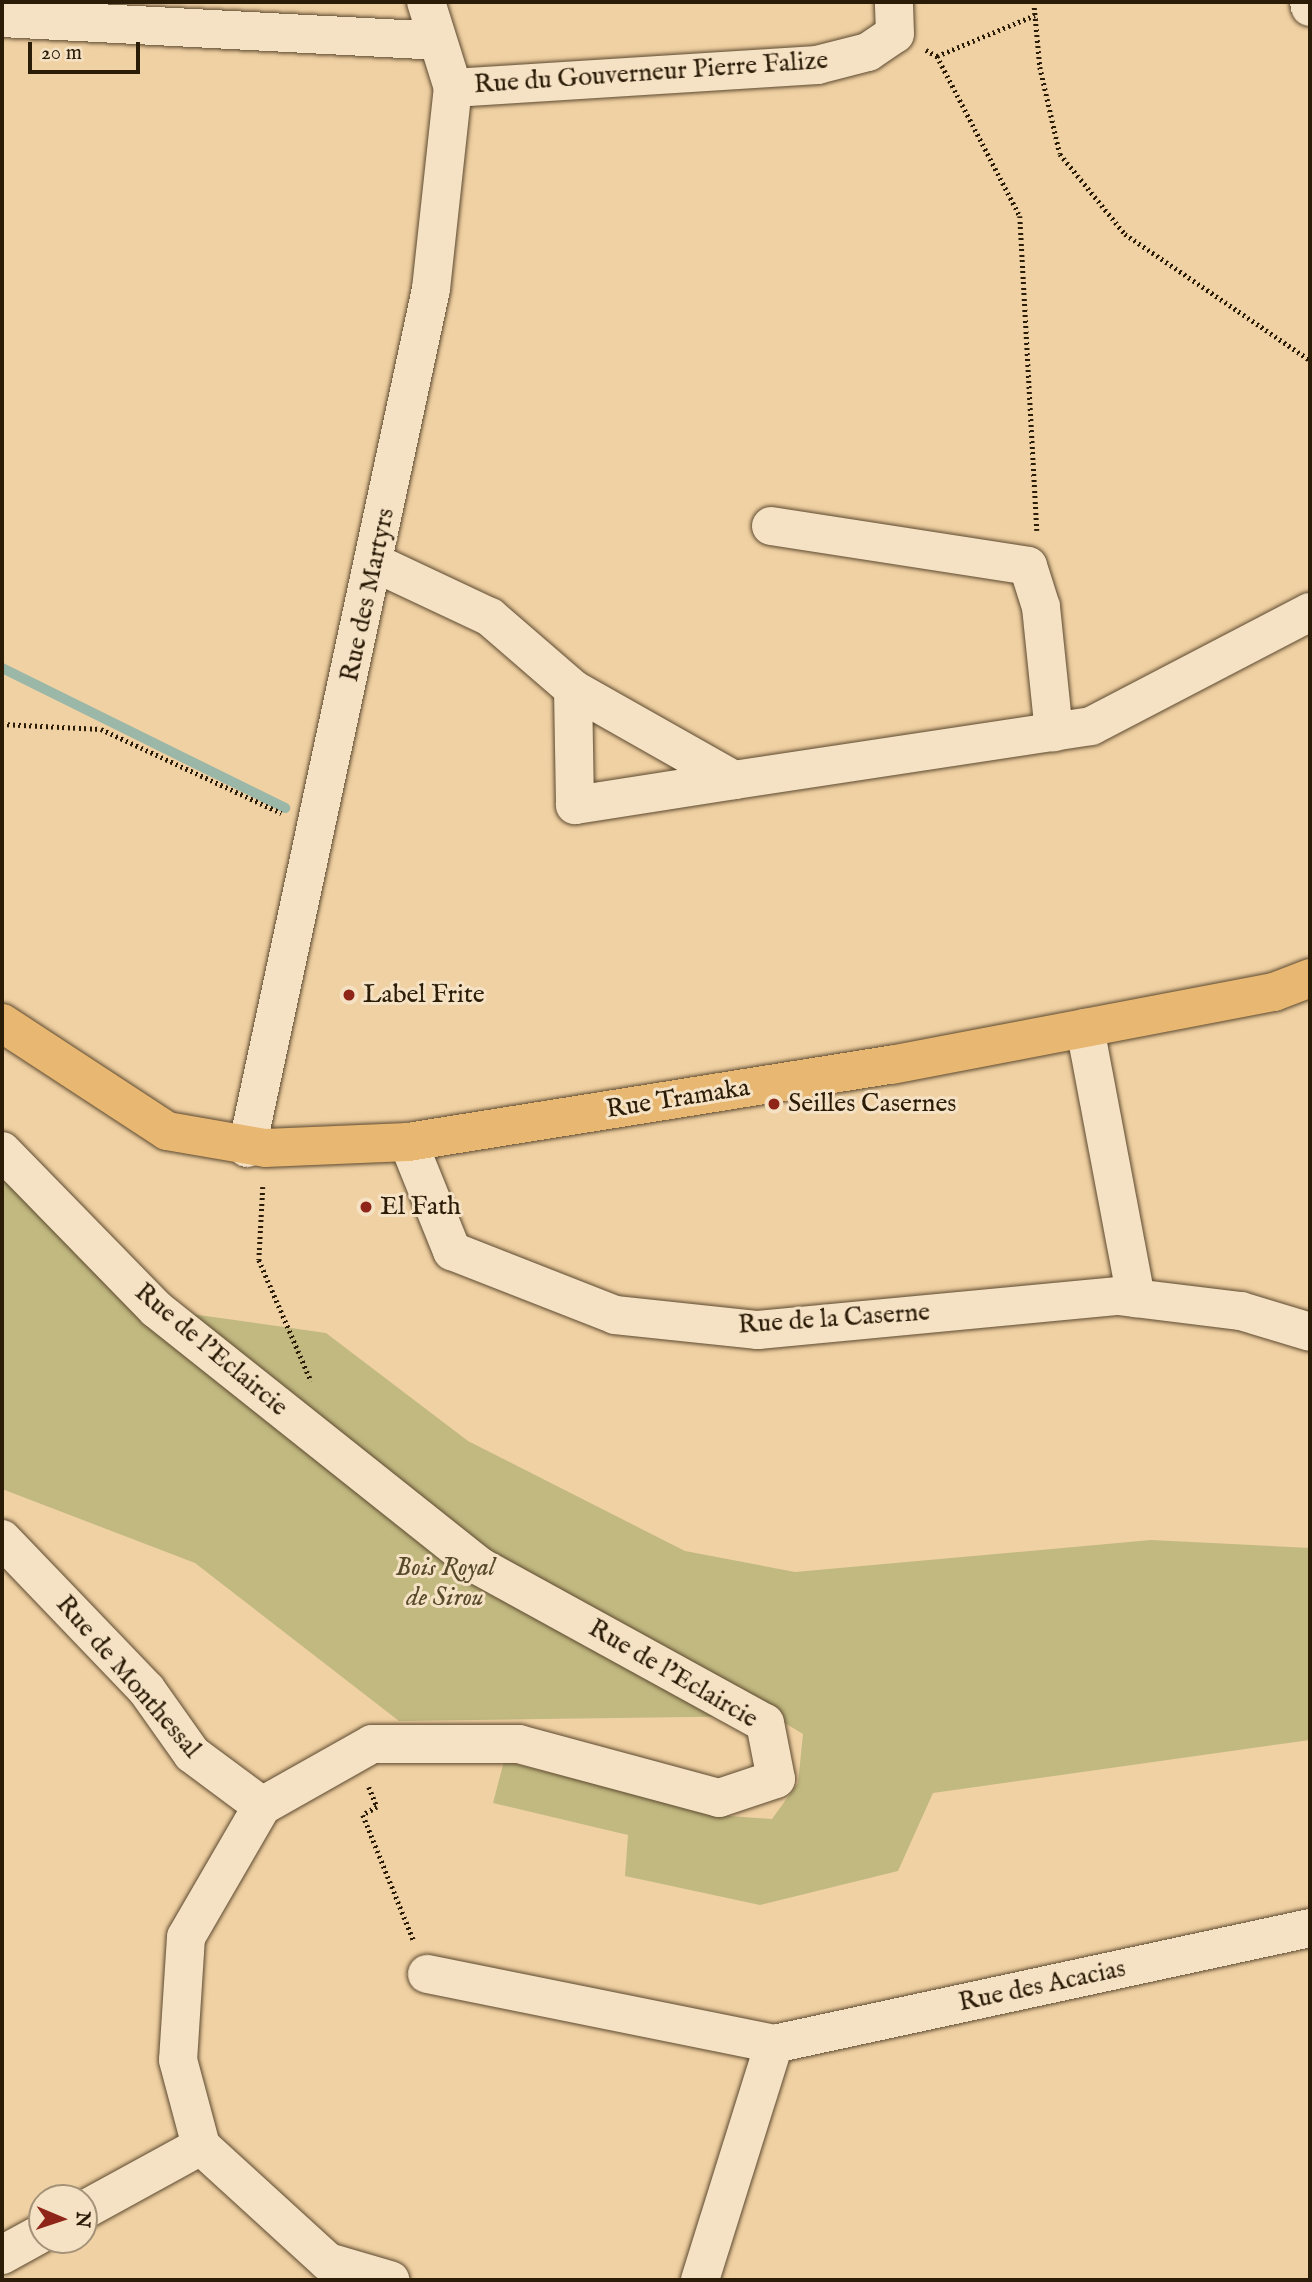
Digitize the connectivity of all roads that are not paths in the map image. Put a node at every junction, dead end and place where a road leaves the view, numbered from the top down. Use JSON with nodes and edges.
{"nodes":[{"id":1,"x":426,"y":2,"type":"edge"},
{"id":2,"x":2,"y":18,"type":"edge"},
{"id":3,"x":895,"y":18,"type":"edge"},
{"id":4,"x":434,"y":41,"type":"junction"},
{"id":5,"x":453,"y":88,"type":"junction"},
{"id":6,"x":771,"y":526,"type":"dead end"},
{"id":7,"x":375,"y":563,"type":"junction"},
{"id":8,"x":1310,"y":612,"type":"edge"},
{"id":9,"x":573,"y":689,"type":"junction"},
{"id":10,"x":1054,"y":732,"type":"junction"},
{"id":11,"x":734,"y":780,"type":"junction"},
{"id":12,"x":1310,"y":978,"type":"edge"},
{"id":13,"x":2,"y":1023,"type":"edge"},
{"id":14,"x":1085,"y":1028,"type":"junction"},
{"id":15,"x":408,"y":1142,"type":"junction"},
{"id":16,"x":256,"y":1148,"type":"junction"},
{"id":17,"x":2,"y":1151,"type":"edge"},
{"id":18,"x":1136,"y":1298,"type":"junction"},
{"id":19,"x":1310,"y":1332,"type":"edge"},
{"id":20,"x":2,"y":1539,"type":"edge"},
{"id":21,"x":262,"y":1806,"type":"junction"},
{"id":22,"x":1310,"y":1928,"type":"edge"},
{"id":23,"x":427,"y":1974,"type":"road end"},
{"id":24,"x":774,"y":2044,"type":"junction"},
{"id":25,"x":201,"y":2146,"type":"junction"},
{"id":26,"x":98,"y":2202,"type":"edge"},
{"id":27,"x":28,"y":2241,"type":"edge"},
{"id":28,"x":2,"y":2255,"type":"edge"},
{"id":29,"x":390,"y":2280,"type":"edge"},
{"id":30,"x":701,"y":2280,"type":"edge"}],
"edges":[{"from":1,"to":4,"type":"street","name":"Rue des Martyrs"},
{"from":2,"to":4,"type":"street"},
{"from":3,"to":5,"type":"street","name":"Rue du Gouverneur Pierre Falize"},
{"from":4,"to":5,"type":"street","name":"Rue des Martyrs"},
{"from":5,"to":7,"type":"street","name":"Rue des Martyrs"},
{"from":6,"to":10,"type":"street"},
{"from":7,"to":9,"type":"street"},
{"from":7,"to":16,"type":"street","name":"Rue des Martyrs"},
{"from":8,"to":10,"type":"street"},
{"from":9,"to":11,"type":"street"},
{"from":9,"to":11,"type":"street"},
{"from":10,"to":11,"type":"street"},
{"from":12,"to":14,"type":"main road","name":"Rue Tramaka"},
{"from":13,"to":16,"type":"main road","name":"Rue Tramaka"},
{"from":14,"to":15,"type":"main road","name":"Rue Tramaka"},
{"from":14,"to":18,"type":"street"},
{"from":15,"to":16,"type":"main road","name":"Rue Tramaka"},
{"from":15,"to":18,"type":"street","name":"Rue de la Caserne"},
{"from":17,"to":21,"type":"street","name":"Rue de l'Eclaircie"},
{"from":18,"to":19,"type":"street","name":"Rue de la Caserne"},
{"from":20,"to":21,"type":"street","name":"Rue de Monthessal"},
{"from":21,"to":25,"type":"street"},
{"from":22,"to":24,"type":"street","name":"Rue des Acacias"},
{"from":23,"to":24,"type":"street","name":"Rue des Acacias"},
{"from":24,"to":30,"type":"street"},
{"from":25,"to":26,"type":"street"},
{"from":25,"to":29,"type":"street"},
{"from":27,"to":28,"type":"street"}]}
